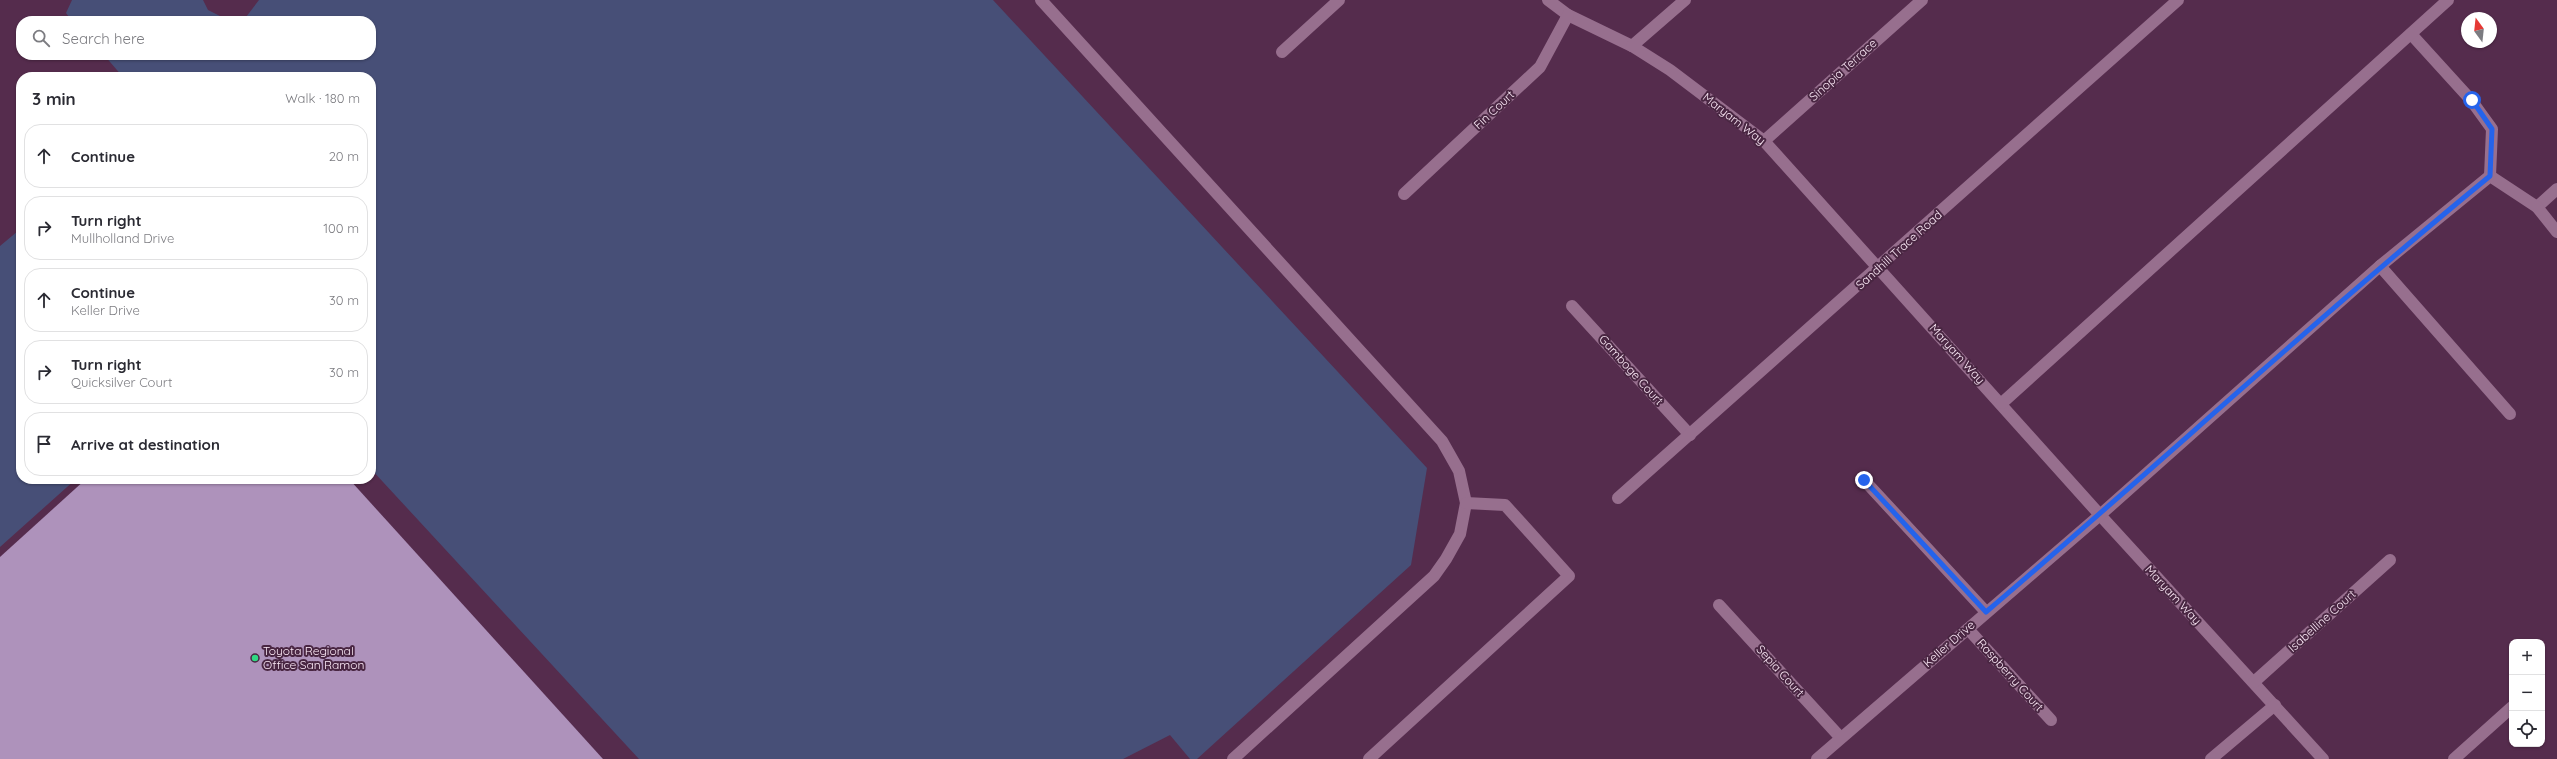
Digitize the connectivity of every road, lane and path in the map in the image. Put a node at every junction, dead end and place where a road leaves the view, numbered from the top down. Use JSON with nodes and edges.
{"nodes":[{"id":1,"x":1041,"y":0,"type":"edge"},
{"id":2,"x":1339,"y":0,"type":"edge"},
{"id":3,"x":1548,"y":0,"type":"edge"},
{"id":4,"x":1685,"y":0,"type":"edge"},
{"id":5,"x":1922,"y":0,"type":"edge"},
{"id":6,"x":2178,"y":0,"type":"edge"},
{"id":7,"x":2448,"y":0,"type":"edge"},
{"id":8,"x":1568,"y":15,"type":"junction"},
{"id":9,"x":2410,"y":34,"type":"junction"},
{"id":10,"x":1632,"y":46,"type":"junction"},
{"id":11,"x":1282,"y":52,"type":"dead end"},
{"id":12,"x":1764,"y":140,"type":"junction"},
{"id":13,"x":2490,"y":176,"type":"junction"},
{"id":14,"x":2557,"y":189,"type":"edge"},
{"id":15,"x":1404,"y":194,"type":"dead end"},
{"id":16,"x":2537,"y":207,"type":"junction"},
{"id":17,"x":2557,"y":232,"type":"edge"},
{"id":18,"x":2380,"y":266,"type":"junction"},
{"id":19,"x":1879,"y":267,"type":"junction"},
{"id":20,"x":1572,"y":306,"type":"dead end"},
{"id":21,"x":2002,"y":403,"type":"junction"},
{"id":22,"x":2510,"y":414,"type":"dead end"},
{"id":23,"x":1690,"y":434,"type":"junction"},
{"id":24,"x":1864,"y":480,"type":"dead end"},
{"id":25,"x":1618,"y":498,"type":"dead end"},
{"id":26,"x":1466,"y":503,"type":"junction"},
{"id":27,"x":2100,"y":515,"type":"junction"},
{"id":28,"x":2390,"y":560,"type":"dead end"},
{"id":29,"x":1720,"y":605,"type":"dead end"},
{"id":30,"x":1986,"y":612,"type":"junction"},
{"id":31,"x":1968,"y":629,"type":"junction"},
{"id":32,"x":2254,"y":682,"type":"junction"},
{"id":33,"x":2275,"y":706,"type":"junction"},
{"id":34,"x":2509,"y":710,"type":"edge"},
{"id":35,"x":2051,"y":720,"type":"dead end"},
{"id":36,"x":1840,"y":737,"type":"junction"},
{"id":37,"x":1233,"y":759,"type":"edge"},
{"id":38,"x":1368,"y":759,"type":"edge"},
{"id":39,"x":1817,"y":759,"type":"edge"},
{"id":40,"x":2211,"y":759,"type":"edge"},
{"id":41,"x":2323,"y":759,"type":"edge"},
{"id":42,"x":2454,"y":759,"type":"edge"}],
"edges":[{"from":1,"to":26,"type":"street"},
{"from":2,"to":11,"type":"street"},
{"from":3,"to":8,"type":"street","name":"Maryam Way"},
{"from":4,"to":10,"type":"street"},
{"from":5,"to":12,"type":"street","name":"Sinopia Terrace"},
{"from":6,"to":19,"type":"street","name":"Sandhill Trace Road"},
{"from":7,"to":9,"type":"street"},
{"from":8,"to":10,"type":"street","name":"Maryam Way"},
{"from":8,"to":15,"type":"street","name":"Fin Court"},
{"from":9,"to":13,"type":"street"},
{"from":9,"to":21,"type":"street"},
{"from":10,"to":12,"type":"street","name":"Maryam Way"},
{"from":12,"to":19,"type":"street","name":"Maryam Way"},
{"from":13,"to":16,"type":"street"},
{"from":13,"to":18,"type":"street","name":"Keller Drive"},
{"from":14,"to":16,"type":"street"},
{"from":16,"to":17,"type":"street"},
{"from":18,"to":22,"type":"street"},
{"from":18,"to":27,"type":"street","name":"Keller Drive"},
{"from":19,"to":21,"type":"street","name":"Maryam Way"},
{"from":19,"to":23,"type":"street","name":"Sandhill Trace Road"},
{"from":20,"to":23,"type":"street","name":"Gamboge Court"},
{"from":21,"to":27,"type":"street","name":"Maryam Way"},
{"from":23,"to":25,"type":"street","name":"Sandhill Trace Road"},
{"from":24,"to":30,"type":"street"},
{"from":26,"to":37,"type":"street"},
{"from":26,"to":38,"type":"street"},
{"from":27,"to":30,"type":"street","name":"Keller Drive"},
{"from":27,"to":32,"type":"street","name":"Maryam Way"},
{"from":28,"to":32,"type":"street","name":"Isabelline Court"},
{"from":29,"to":36,"type":"street","name":"Sepia Court"},
{"from":30,"to":31,"type":"street","name":"Keller Drive"},
{"from":31,"to":35,"type":"street","name":"Raspberry Court"},
{"from":31,"to":36,"type":"street","name":"Keller Drive"},
{"from":32,"to":33,"type":"street","name":"Maryam Way"},
{"from":33,"to":40,"type":"street"},
{"from":33,"to":41,"type":"street","name":"Maryam Way"},
{"from":34,"to":42,"type":"street"},
{"from":36,"to":39,"type":"street","name":"Keller Drive"}]}
